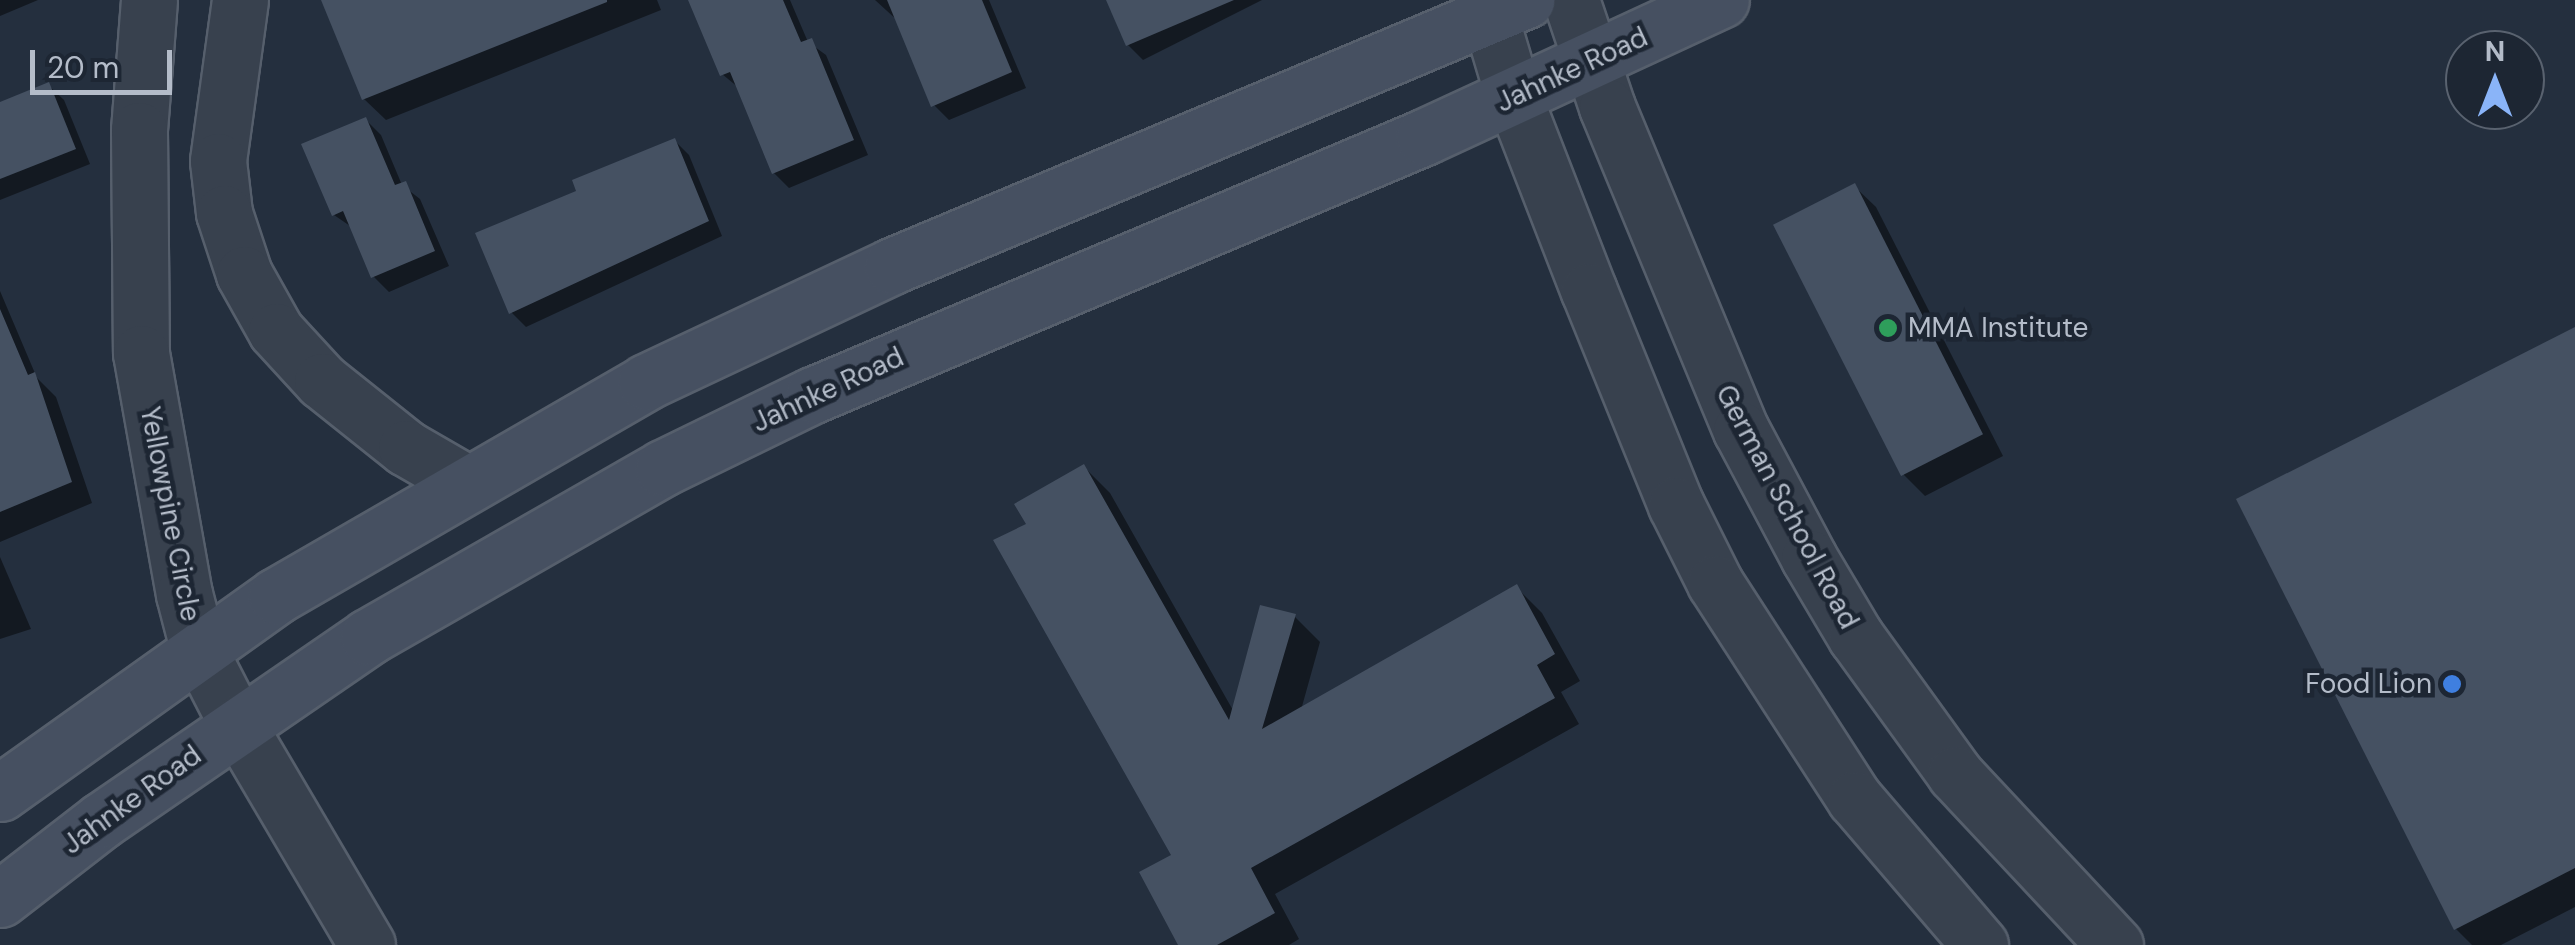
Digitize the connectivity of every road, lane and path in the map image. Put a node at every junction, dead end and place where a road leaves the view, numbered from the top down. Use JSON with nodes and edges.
{"nodes":[{"id":1,"x":149,"y":0,"type":"edge"},
{"id":2,"x":240,"y":0,"type":"edge"},
{"id":3,"x":1571,"y":0,"type":"edge"},
{"id":4,"x":1721,"y":0,"type":"edge"},
{"id":5,"x":1500,"y":6,"type":"edge"},
{"id":6,"x":1591,"y":64,"type":"junction"},
{"id":7,"x":1514,"y":98,"type":"junction"},
{"id":8,"x":220,"y":120,"type":"junction"},
{"id":9,"x":140,"y":294,"type":"junction"},
{"id":10,"x":465,"y":482,"type":"junction"},
{"id":11,"x":198,"y":648,"type":"junction"},
{"id":12,"x":237,"y":724,"type":"junction"},
{"id":13,"x":0,"y":792,"type":"edge"},
{"id":14,"x":0,"y":899,"type":"edge"},
{"id":15,"x":367,"y":945,"type":"edge"},
{"id":16,"x":1980,"y":945,"type":"edge"},
{"id":17,"x":2115,"y":945,"type":"edge"}],
"edges":[{"from":1,"to":9,"type":"street","name":"Yellowpine Circle"},
{"from":2,"to":8,"type":"street","name":"Yellowpine Circle"},
{"from":3,"to":6,"type":"street","name":"German School Road"},
{"from":4,"to":6,"type":"main road","name":"Jahnke Road"},
{"from":5,"to":7,"type":"street"},
{"from":5,"to":10,"type":"main road"},
{"from":6,"to":7,"type":"main road","name":"Jahnke Road"},
{"from":6,"to":17,"type":"street","name":"German School Road"},
{"from":7,"to":12,"type":"main road","name":"Jahnke Road"},
{"from":7,"to":16,"type":"street"},
{"from":8,"to":9,"type":"street","name":"Yellowpine Circle"},
{"from":8,"to":10,"type":"street","name":"Yellowpine Circle"},
{"from":9,"to":11,"type":"street","name":"Yellowpine Circle"},
{"from":10,"to":11,"type":"main road"},
{"from":11,"to":12,"type":"street","name":"Yellowpine Circle"},
{"from":11,"to":13,"type":"main road"},
{"from":12,"to":14,"type":"main road","name":"Jahnke Road"},
{"from":12,"to":15,"type":"street","name":"Yellowpine Circle"}]}
